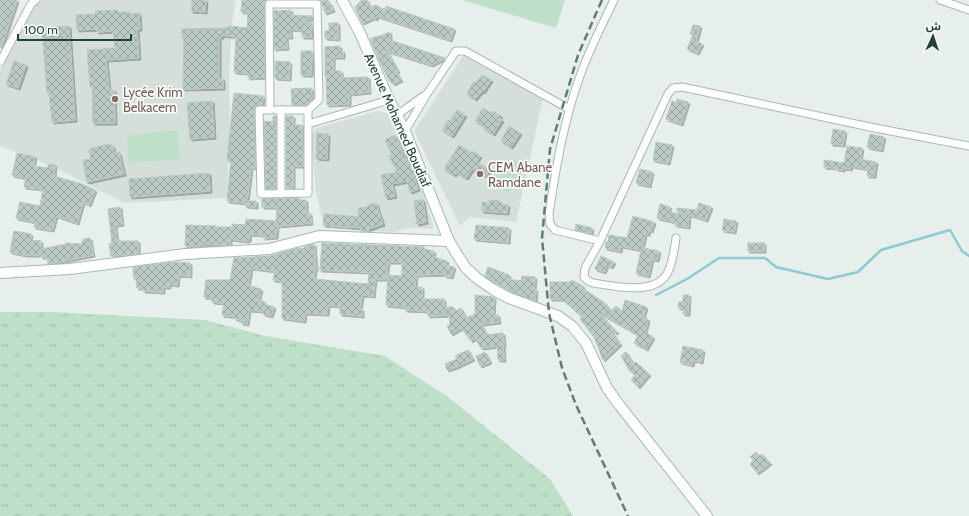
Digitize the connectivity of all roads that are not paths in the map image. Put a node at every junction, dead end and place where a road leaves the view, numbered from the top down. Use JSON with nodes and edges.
{"nodes":[{"id":1,"x":36,"y":0,"type":"edge"},
{"id":2,"x":342,"y":0,"type":"edge"},
{"id":3,"x":614,"y":0,"type":"edge"},
{"id":4,"x":940,"y":0,"type":"edge"},
{"id":5,"x":969,"y":10,"type":"edge"},
{"id":6,"x":0,"y":62,"type":"edge"},
{"id":7,"x":427,"y":94,"type":"junction"},
{"id":8,"x":389,"y":100,"type":"junction"},
{"id":9,"x":569,"y":109,"type":"junction"},
{"id":10,"x":270,"y":110,"type":"junction"},
{"id":11,"x":280,"y":110,"type":"junction"},
{"id":12,"x":308,"y":110,"type":"junction"},
{"id":13,"x":397,"y":115,"type":"junction"},
{"id":14,"x":308,"y":124,"type":"junction"},
{"id":15,"x":405,"y":131,"type":"junction"},
{"id":16,"x":969,"y":146,"type":"edge"},
{"id":17,"x":281,"y":194,"type":"junction"},
{"id":18,"x":676,"y":238,"type":"dead end"},
{"id":19,"x":449,"y":242,"type":"junction"},
{"id":20,"x":600,"y":242,"type":"junction"},
{"id":21,"x":0,"y":273,"type":"edge"},
{"id":22,"x":707,"y":516,"type":"edge"}],
"edges":[{"from":1,"to":6,"type":"street"},
{"from":2,"to":8,"type":"street","name":"Avenue Mohamed Boudiaf"},
{"from":3,"to":9,"type":"street"},
{"from":4,"to":5,"type":"street"},
{"from":7,"to":9,"type":"street"},
{"from":7,"to":13,"type":"street"},
{"from":7,"to":15,"type":"street"},
{"from":8,"to":13,"type":"street","name":"Avenue Mohamed Boudiaf"},
{"from":8,"to":14,"type":"street"},
{"from":9,"to":20,"type":"street"},
{"from":10,"to":11,"type":"street"},
{"from":10,"to":12,"type":"street"},
{"from":10,"to":17,"type":"street"},
{"from":11,"to":12,"type":"street"},
{"from":11,"to":17,"type":"street"},
{"from":12,"to":14,"type":"street"},
{"from":13,"to":15,"type":"street","name":"Avenue Mohamed Boudiaf"},
{"from":14,"to":17,"type":"street"},
{"from":15,"to":19,"type":"street","name":"Avenue Mohamed Boudiaf"},
{"from":16,"to":20,"type":"street"},
{"from":18,"to":20,"type":"street"},
{"from":19,"to":21,"type":"street"},
{"from":19,"to":22,"type":"street","name":"Avenue Mohamed Boudiaf"}]}
